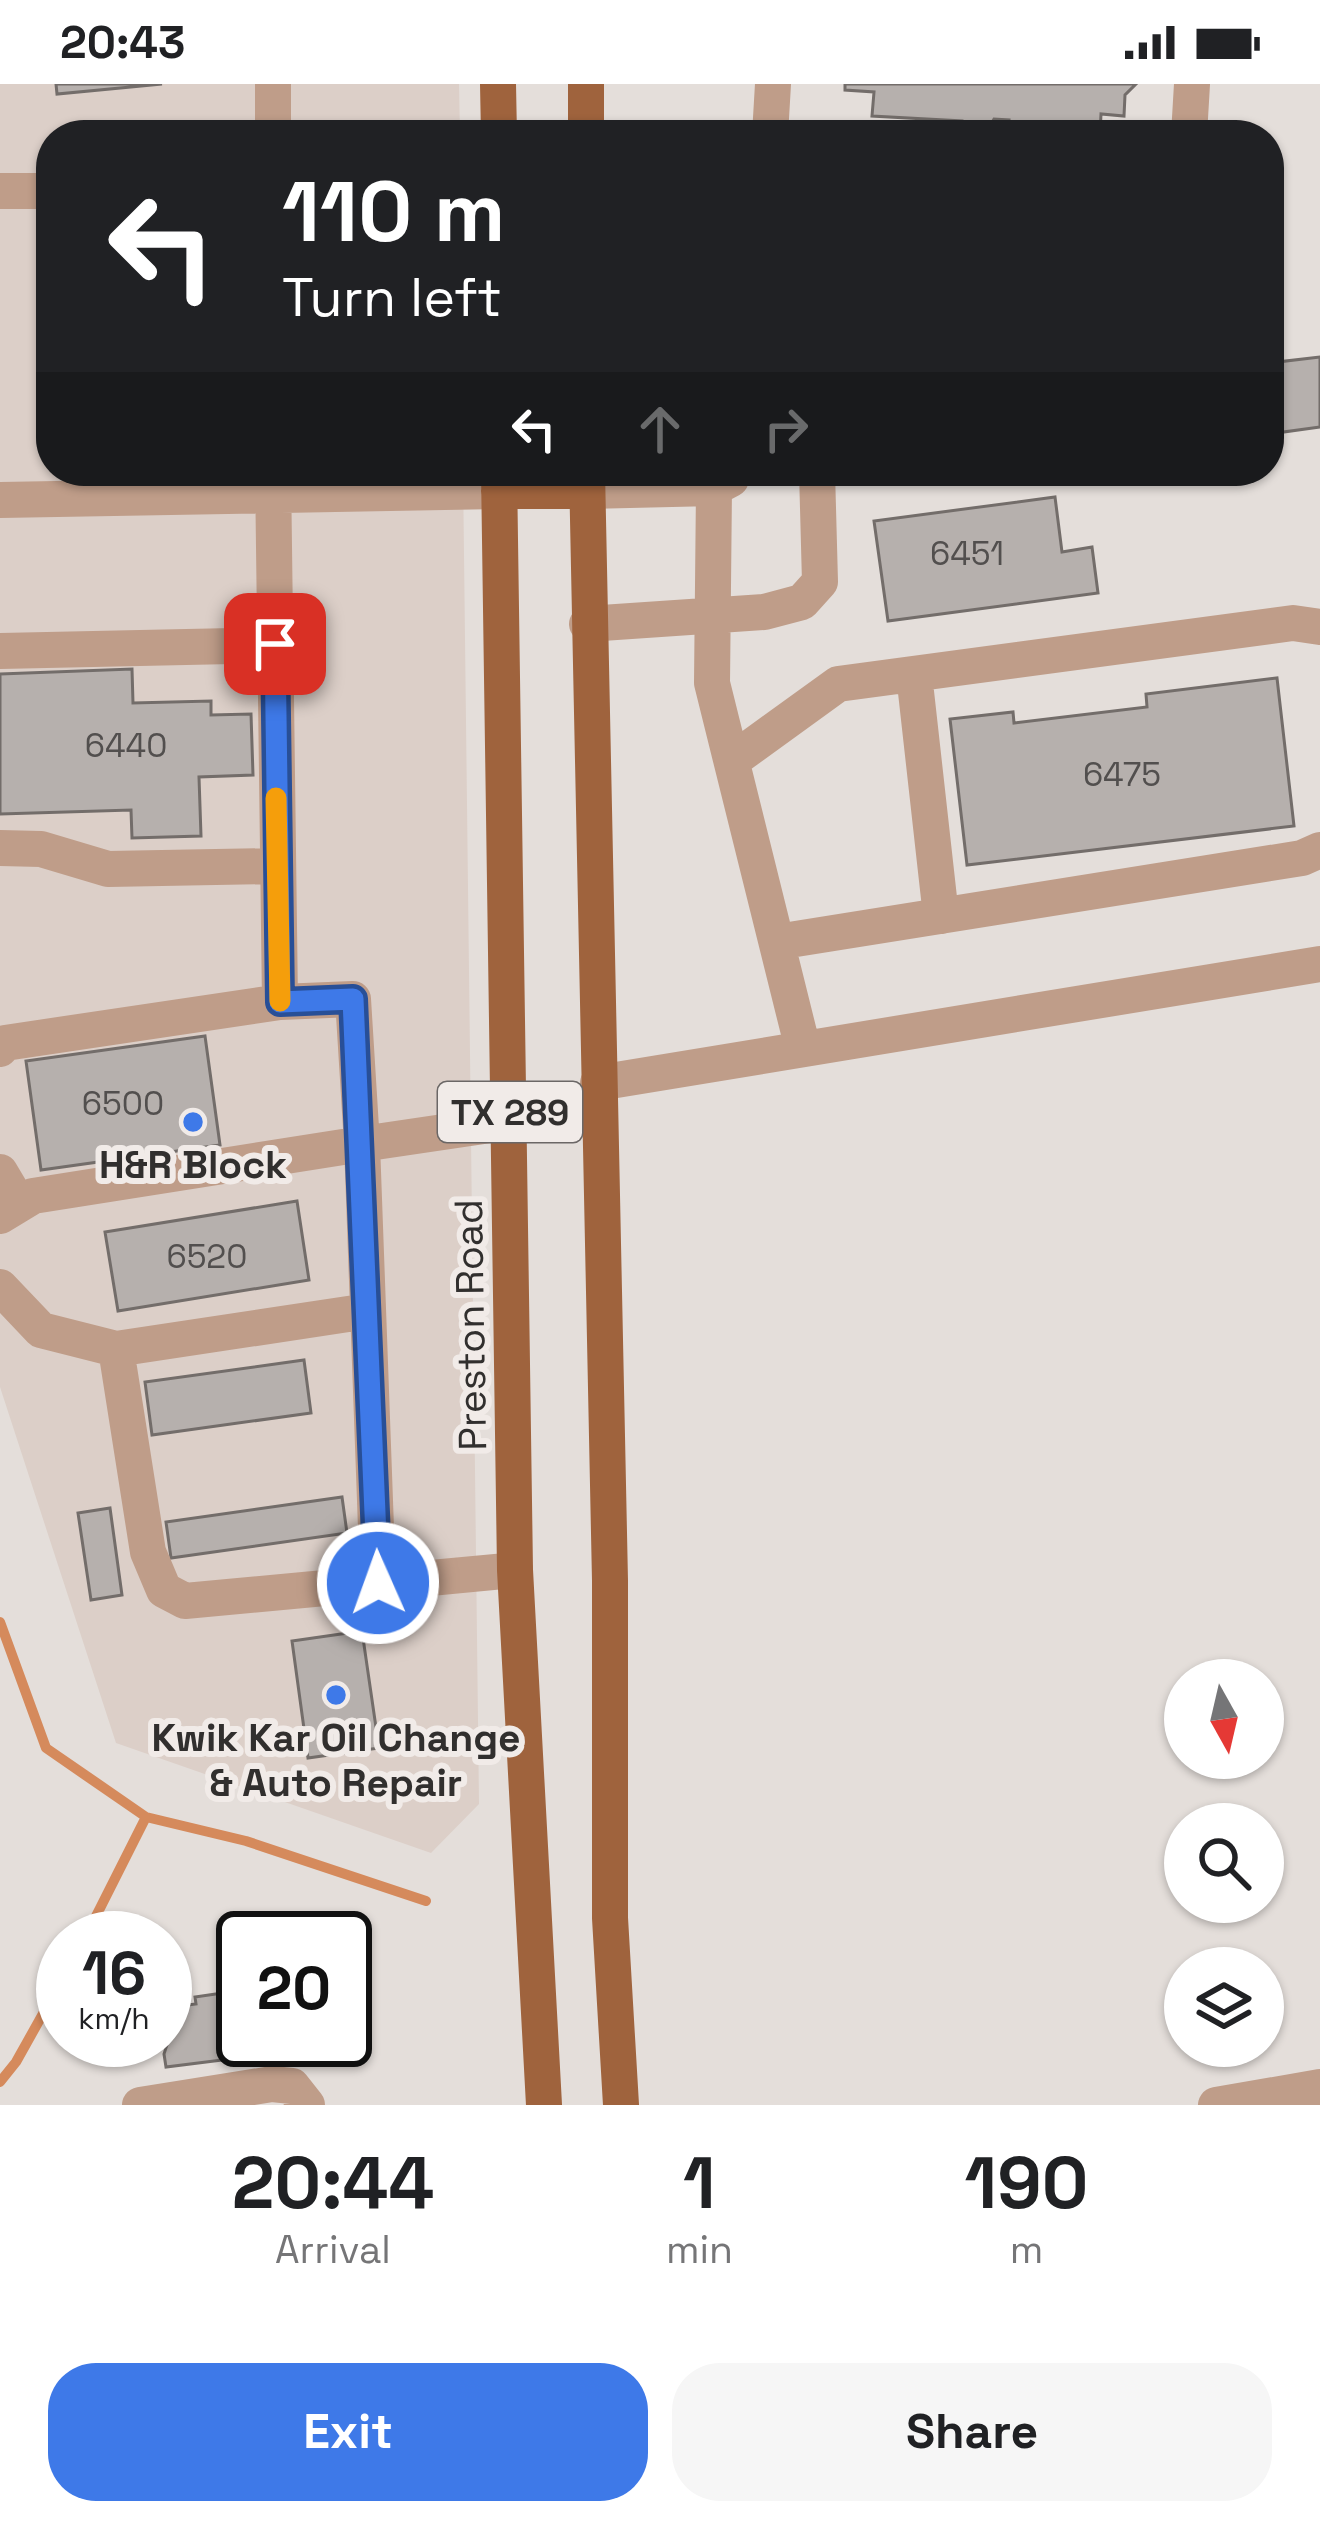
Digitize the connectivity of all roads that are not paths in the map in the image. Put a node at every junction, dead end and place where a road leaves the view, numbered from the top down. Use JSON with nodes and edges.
{"nodes":[{"id":1,"x":273,"y":84,"type":"edge"},
{"id":2,"x":498,"y":84,"type":"edge"},
{"id":3,"x":586,"y":84,"type":"edge"},
{"id":4,"x":773,"y":84,"type":"edge"},
{"id":5,"x":1192,"y":84,"type":"edge"},
{"id":6,"x":273,"y":120,"type":"edge"},
{"id":7,"x":499,"y":120,"type":"edge"},
{"id":8,"x":586,"y":120,"type":"edge"},
{"id":9,"x":771,"y":120,"type":"edge"},
{"id":10,"x":1190,"y":120,"type":"edge"},
{"id":11,"x":36,"y":190,"type":"edge"},
{"id":12,"x":0,"y":191,"type":"edge"},
{"id":13,"x":225,"y":486,"type":"edge"},
{"id":14,"x":273,"y":486,"type":"edge"},
{"id":15,"x":499,"y":486,"type":"edge"},
{"id":16,"x":587,"y":486,"type":"edge"},
{"id":17,"x":719,"y":486,"type":"edge"},
{"id":18,"x":817,"y":486,"type":"edge"},
{"id":19,"x":0,"y":500,"type":"edge"},
{"id":20,"x":712,"y":619,"type":"junction"},
{"id":21,"x":586,"y":624,"type":"junction"},
{"id":22,"x":1320,"y":627,"type":"edge"},
{"id":23,"x":275,"y":644,"type":"junction"},
{"id":24,"x":0,"y":651,"type":"edge"},
{"id":25,"x":914,"y":674,"type":"junction"},
{"id":26,"x":733,"y":760,"type":"junction"},
{"id":27,"x":0,"y":848,"type":"edge"},
{"id":28,"x":1320,"y":850,"type":"edge"},
{"id":29,"x":276,"y":866,"type":"junction"},
{"id":30,"x":941,"y":916,"type":"junction"},
{"id":31,"x":777,"y":942,"type":"junction"},
{"id":32,"x":1320,"y":964,"type":"edge"},
{"id":33,"x":280,"y":1002,"type":"junction"},
{"id":34,"x":0,"y":1049,"type":"edge"},
{"id":35,"x":803,"y":1049,"type":"junction"},
{"id":36,"x":598,"y":1083,"type":"junction"},
{"id":37,"x":511,"y":1122,"type":"junction"},
{"id":38,"x":362,"y":1144,"type":"junction"},
{"id":39,"x":0,"y":1172,"type":"edge"},
{"id":40,"x":9,"y":1210,"type":"edge"},
{"id":41,"x":0,"y":1287,"type":"edge"},
{"id":42,"x":368,"y":1311,"type":"junction"},
{"id":43,"x":116,"y":1349,"type":"junction"},
{"id":44,"x":515,"y":1570,"type":"junction"},
{"id":45,"x":378,"y":1583,"type":"junction"},
{"id":46,"x":1320,"y":2087,"type":"edge"},
{"id":47,"x":140,"y":2105,"type":"edge"},
{"id":48,"x":307,"y":2105,"type":"edge"},
{"id":49,"x":544,"y":2105,"type":"edge"},
{"id":50,"x":621,"y":2105,"type":"edge"},
{"id":51,"x":1216,"y":2105,"type":"edge"}],
"edges":[{"from":1,"to":6,"type":"street"},
{"from":2,"to":7,"type":"main road"},
{"from":3,"to":8,"type":"main road"},
{"from":4,"to":9,"type":"street"},
{"from":5,"to":10,"type":"street"},
{"from":11,"to":12,"type":"street"},
{"from":13,"to":19,"type":"street"},
{"from":14,"to":23,"type":"street"},
{"from":15,"to":37,"type":"main road","name":"Preston Road","number":"TX 289"},
{"from":16,"to":21,"type":"main road","number":"TX 289"},
{"from":17,"to":20,"type":"street"},
{"from":18,"to":20,"type":"street"},
{"from":20,"to":21,"type":"street"},
{"from":20,"to":26,"type":"street"},
{"from":21,"to":36,"type":"main road","number":"TX 289"},
{"from":22,"to":25,"type":"street"},
{"from":23,"to":24,"type":"street"},
{"from":23,"to":29,"type":"street"},
{"from":25,"to":26,"type":"street"},
{"from":25,"to":30,"type":"street"},
{"from":26,"to":31,"type":"street"},
{"from":27,"to":29,"type":"street"},
{"from":28,"to":30,"type":"street"},
{"from":29,"to":33,"type":"street"},
{"from":30,"to":31,"type":"street"},
{"from":31,"to":35,"type":"street"},
{"from":32,"to":35,"type":"street"},
{"from":33,"to":34,"type":"street"},
{"from":33,"to":38,"type":"street"},
{"from":35,"to":36,"type":"street"},
{"from":36,"to":50,"type":"main road","number":"TX 289"},
{"from":37,"to":38,"type":"street"},
{"from":37,"to":44,"type":"main road","name":"Preston Road","number":"TX 289"},
{"from":38,"to":40,"type":"street"},
{"from":38,"to":42,"type":"street"},
{"from":39,"to":40,"type":"street"},
{"from":41,"to":43,"type":"street"},
{"from":42,"to":43,"type":"street"},
{"from":42,"to":45,"type":"street"},
{"from":43,"to":45,"type":"street"},
{"from":44,"to":45,"type":"street"},
{"from":44,"to":49,"type":"main road","name":"Preston Road","number":"TX 289"},
{"from":46,"to":51,"type":"street"},
{"from":47,"to":48,"type":"street"}]}
